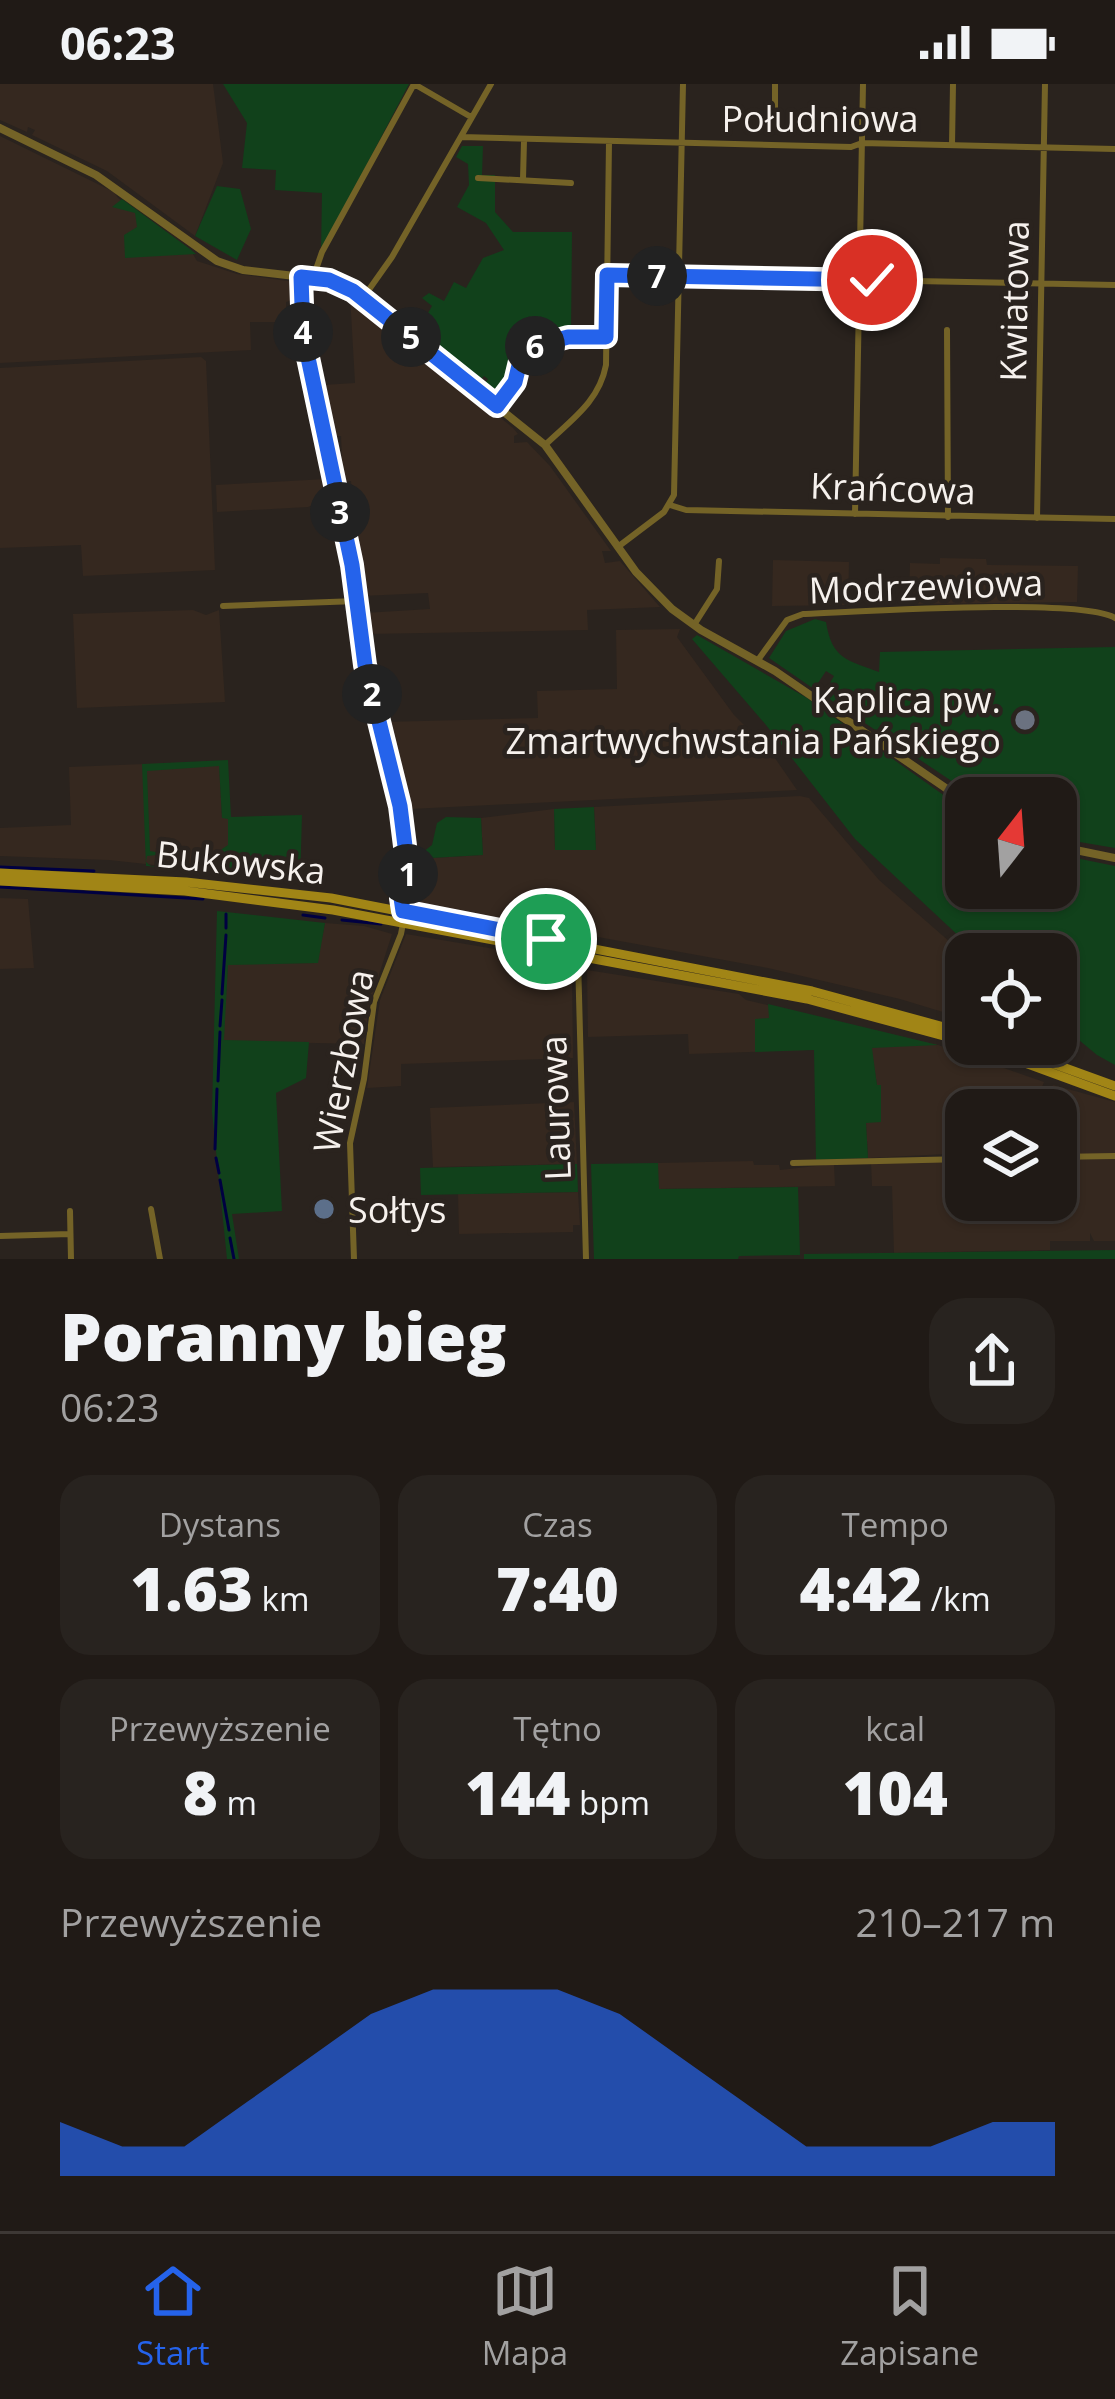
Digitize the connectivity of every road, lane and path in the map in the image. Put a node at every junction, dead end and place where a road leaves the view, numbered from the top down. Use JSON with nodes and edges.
{"nodes":[{"id":1,"x":414,"y":84,"type":"edge"},
{"id":2,"x":491,"y":84,"type":"edge"},
{"id":3,"x":682,"y":84,"type":"edge"},
{"id":4,"x":775,"y":84,"type":"edge"},
{"id":5,"x":863,"y":84,"type":"edge"},
{"id":6,"x":953,"y":84,"type":"edge"},
{"id":7,"x":1045,"y":84,"type":"edge"},
{"id":8,"x":775,"y":111,"type":"dead end"},
{"id":9,"x":471,"y":117,"type":"junction"},
{"id":10,"x":0,"y":128,"type":"edge"},
{"id":11,"x":460,"y":136,"type":"junction"},
{"id":12,"x":524,"y":141,"type":"junction"},
{"id":13,"x":609,"y":142,"type":"junction"},
{"id":14,"x":862,"y":143,"type":"junction"},
{"id":15,"x":682,"y":144,"type":"junction"},
{"id":16,"x":952,"y":145,"type":"junction"},
{"id":17,"x":1044,"y":148,"type":"junction"},
{"id":18,"x":1115,"y":149,"type":"edge"},
{"id":19,"x":478,"y":178,"type":"dead end"},
{"id":20,"x":523,"y":179,"type":"junction"},
{"id":21,"x":571,"y":183,"type":"dead end"},
{"id":22,"x":607,"y":275,"type":"junction"},
{"id":23,"x":679,"y":276,"type":"junction"},
{"id":24,"x":301,"y":277,"type":"junction"},
{"id":25,"x":313,"y":278,"type":"junction"},
{"id":26,"x":859,"y":280,"type":"junction"},
{"id":27,"x":1041,"y":283,"type":"junction"},
{"id":28,"x":1115,"y":285,"type":"edge"},
{"id":29,"x":363,"y":298,"type":"junction"},
{"id":30,"x":947,"y":331,"type":"dead end"},
{"id":31,"x":606,"y":337,"type":"junction"},
{"id":32,"x":497,"y":406,"type":"junction"},
{"id":33,"x":545,"y":445,"type":"junction"},
{"id":34,"x":670,"y":506,"type":"junction"},
{"id":35,"x":854,"y":514,"type":"junction"},
{"id":36,"x":948,"y":518,"type":"junction"},
{"id":37,"x":1037,"y":518,"type":"junction"},
{"id":38,"x":1115,"y":519,"type":"edge"},
{"id":39,"x":619,"y":546,"type":"junction"},
{"id":40,"x":718,"y":561,"type":"dead end"},
{"id":41,"x":357,"y":601,"type":"junction"},
{"id":42,"x":223,"y":606,"type":"dead end"},
{"id":43,"x":1115,"y":618,"type":"edge"},
{"id":44,"x":694,"y":626,"type":"junction"},
{"id":45,"x":758,"y":660,"type":"junction"},
{"id":46,"x":945,"y":788,"type":"edge"},
{"id":47,"x":1077,"y":850,"type":"edge"},
{"id":48,"x":1115,"y":858,"type":"edge"},
{"id":49,"x":0,"y":877,"type":"edge"},
{"id":50,"x":408,"y":881,"type":"junction"},
{"id":51,"x":401,"y":898,"type":"junction"},
{"id":52,"x":386,"y":908,"type":"junction"},
{"id":53,"x":402,"y":916,"type":"junction"},
{"id":54,"x":579,"y":955,"type":"junction"},
{"id":55,"x":945,"y":1033,"type":"edge"},
{"id":56,"x":945,"y":1034,"type":"edge"},
{"id":57,"x":1040,"y":1065,"type":"edge"},
{"id":58,"x":1051,"y":1065,"type":"edge"},
{"id":59,"x":1115,"y":1091,"type":"edge"},
{"id":60,"x":1115,"y":1156,"type":"edge"},
{"id":61,"x":1077,"y":1157,"type":"edge"},
{"id":62,"x":945,"y":1159,"type":"edge"},
{"id":63,"x":793,"y":1163,"type":"dead end"},
{"id":64,"x":151,"y":1209,"type":"dead end"},
{"id":65,"x":70,"y":1211,"type":"dead end"},
{"id":66,"x":70,"y":1234,"type":"junction"},
{"id":67,"x":0,"y":1236,"type":"edge"},
{"id":68,"x":71,"y":1259,"type":"edge"},
{"id":69,"x":160,"y":1259,"type":"edge"},
{"id":70,"x":354,"y":1259,"type":"edge"},
{"id":71,"x":586,"y":1259,"type":"edge"}],
"edges":[{"from":1,"to":9,"type":"street"},
{"from":1,"to":25,"type":"street"},
{"from":2,"to":9,"type":"street"},
{"from":3,"to":15,"type":"street"},
{"from":4,"to":8,"type":"street"},
{"from":5,"to":14,"type":"street"},
{"from":6,"to":16,"type":"street"},
{"from":7,"to":17,"type":"street","name":"Kwiatowa"},
{"from":9,"to":11,"type":"street"},
{"from":10,"to":24,"type":"street"},
{"from":11,"to":12,"type":"street","name":"Południowa"},
{"from":11,"to":29,"type":"street"},
{"from":12,"to":13,"type":"street","name":"Południowa"},
{"from":12,"to":20,"type":"street"},
{"from":13,"to":15,"type":"street","name":"Południowa"},
{"from":13,"to":22,"type":"street"},
{"from":14,"to":15,"type":"street","name":"Południowa"},
{"from":14,"to":16,"type":"street","name":"Południowa"},
{"from":14,"to":26,"type":"street"},
{"from":15,"to":23,"type":"street"},
{"from":16,"to":17,"type":"street","name":"Południowa"},
{"from":17,"to":18,"type":"street","name":"Południowa"},
{"from":17,"to":27,"type":"street","name":"Kwiatowa"},
{"from":19,"to":20,"type":"street"},
{"from":20,"to":21,"type":"street"},
{"from":22,"to":23,"type":"street"},
{"from":22,"to":31,"type":"street"},
{"from":23,"to":26,"type":"street"},
{"from":23,"to":34,"type":"street"},
{"from":24,"to":25,"type":"street"},
{"from":24,"to":41,"type":"street","name":"Wierzbowa"},
{"from":25,"to":29,"type":"street"},
{"from":26,"to":27,"type":"street"},
{"from":26,"to":35,"type":"street"},
{"from":27,"to":28,"type":"street"},
{"from":27,"to":37,"type":"street","name":"Kwiatowa"},
{"from":29,"to":32,"type":"street"},
{"from":30,"to":36,"type":"street"},
{"from":31,"to":32,"type":"street"},
{"from":31,"to":33,"type":"street"},
{"from":32,"to":33,"type":"street"},
{"from":33,"to":39,"type":"street"},
{"from":34,"to":35,"type":"street","name":"Krańcowa"},
{"from":34,"to":39,"type":"street"},
{"from":35,"to":36,"type":"street","name":"Krańcowa"},
{"from":36,"to":37,"type":"street","name":"Krańcowa"},
{"from":37,"to":38,"type":"street","name":"Krańcowa"},
{"from":39,"to":44,"type":"street"},
{"from":40,"to":44,"type":"street"},
{"from":41,"to":42,"type":"street"},
{"from":41,"to":50,"type":"street","name":"Wierzbowa"},
{"from":43,"to":45,"type":"street","name":"Modrzewiowa"},
{"from":44,"to":45,"type":"street"},
{"from":45,"to":46,"type":"street"},
{"from":47,"to":48,"type":"street"},
{"from":49,"to":52,"type":"main road","name":"Bukowska"},
{"from":49,"to":53,"type":"main road","name":"Bukowska"},
{"from":50,"to":51,"type":"street","name":"Wierzbowa"},
{"from":50,"to":53,"type":"street","name":"Wierzbowa"},
{"from":51,"to":52,"type":"street"},
{"from":51,"to":53,"type":"street","name":"Wierzbowa"},
{"from":52,"to":53,"type":"main road","name":"Bukowska"},
{"from":53,"to":54,"type":"main road","name":"Bukowska"},
{"from":53,"to":55,"type":"main road","name":"Bukowska"},
{"from":53,"to":70,"type":"street","name":"Wierzbowa"},
{"from":54,"to":56,"type":"main road","name":"Bukowska"},
{"from":54,"to":71,"type":"street","name":"Laurowa"},
{"from":57,"to":59,"type":"main road","name":"Bukowska"},
{"from":58,"to":59,"type":"main road","name":"Bukowska"},
{"from":60,"to":61,"type":"street"},
{"from":62,"to":63,"type":"street"},
{"from":64,"to":69,"type":"street"},
{"from":65,"to":66,"type":"street"},
{"from":66,"to":67,"type":"street"},
{"from":66,"to":68,"type":"street"}]}
